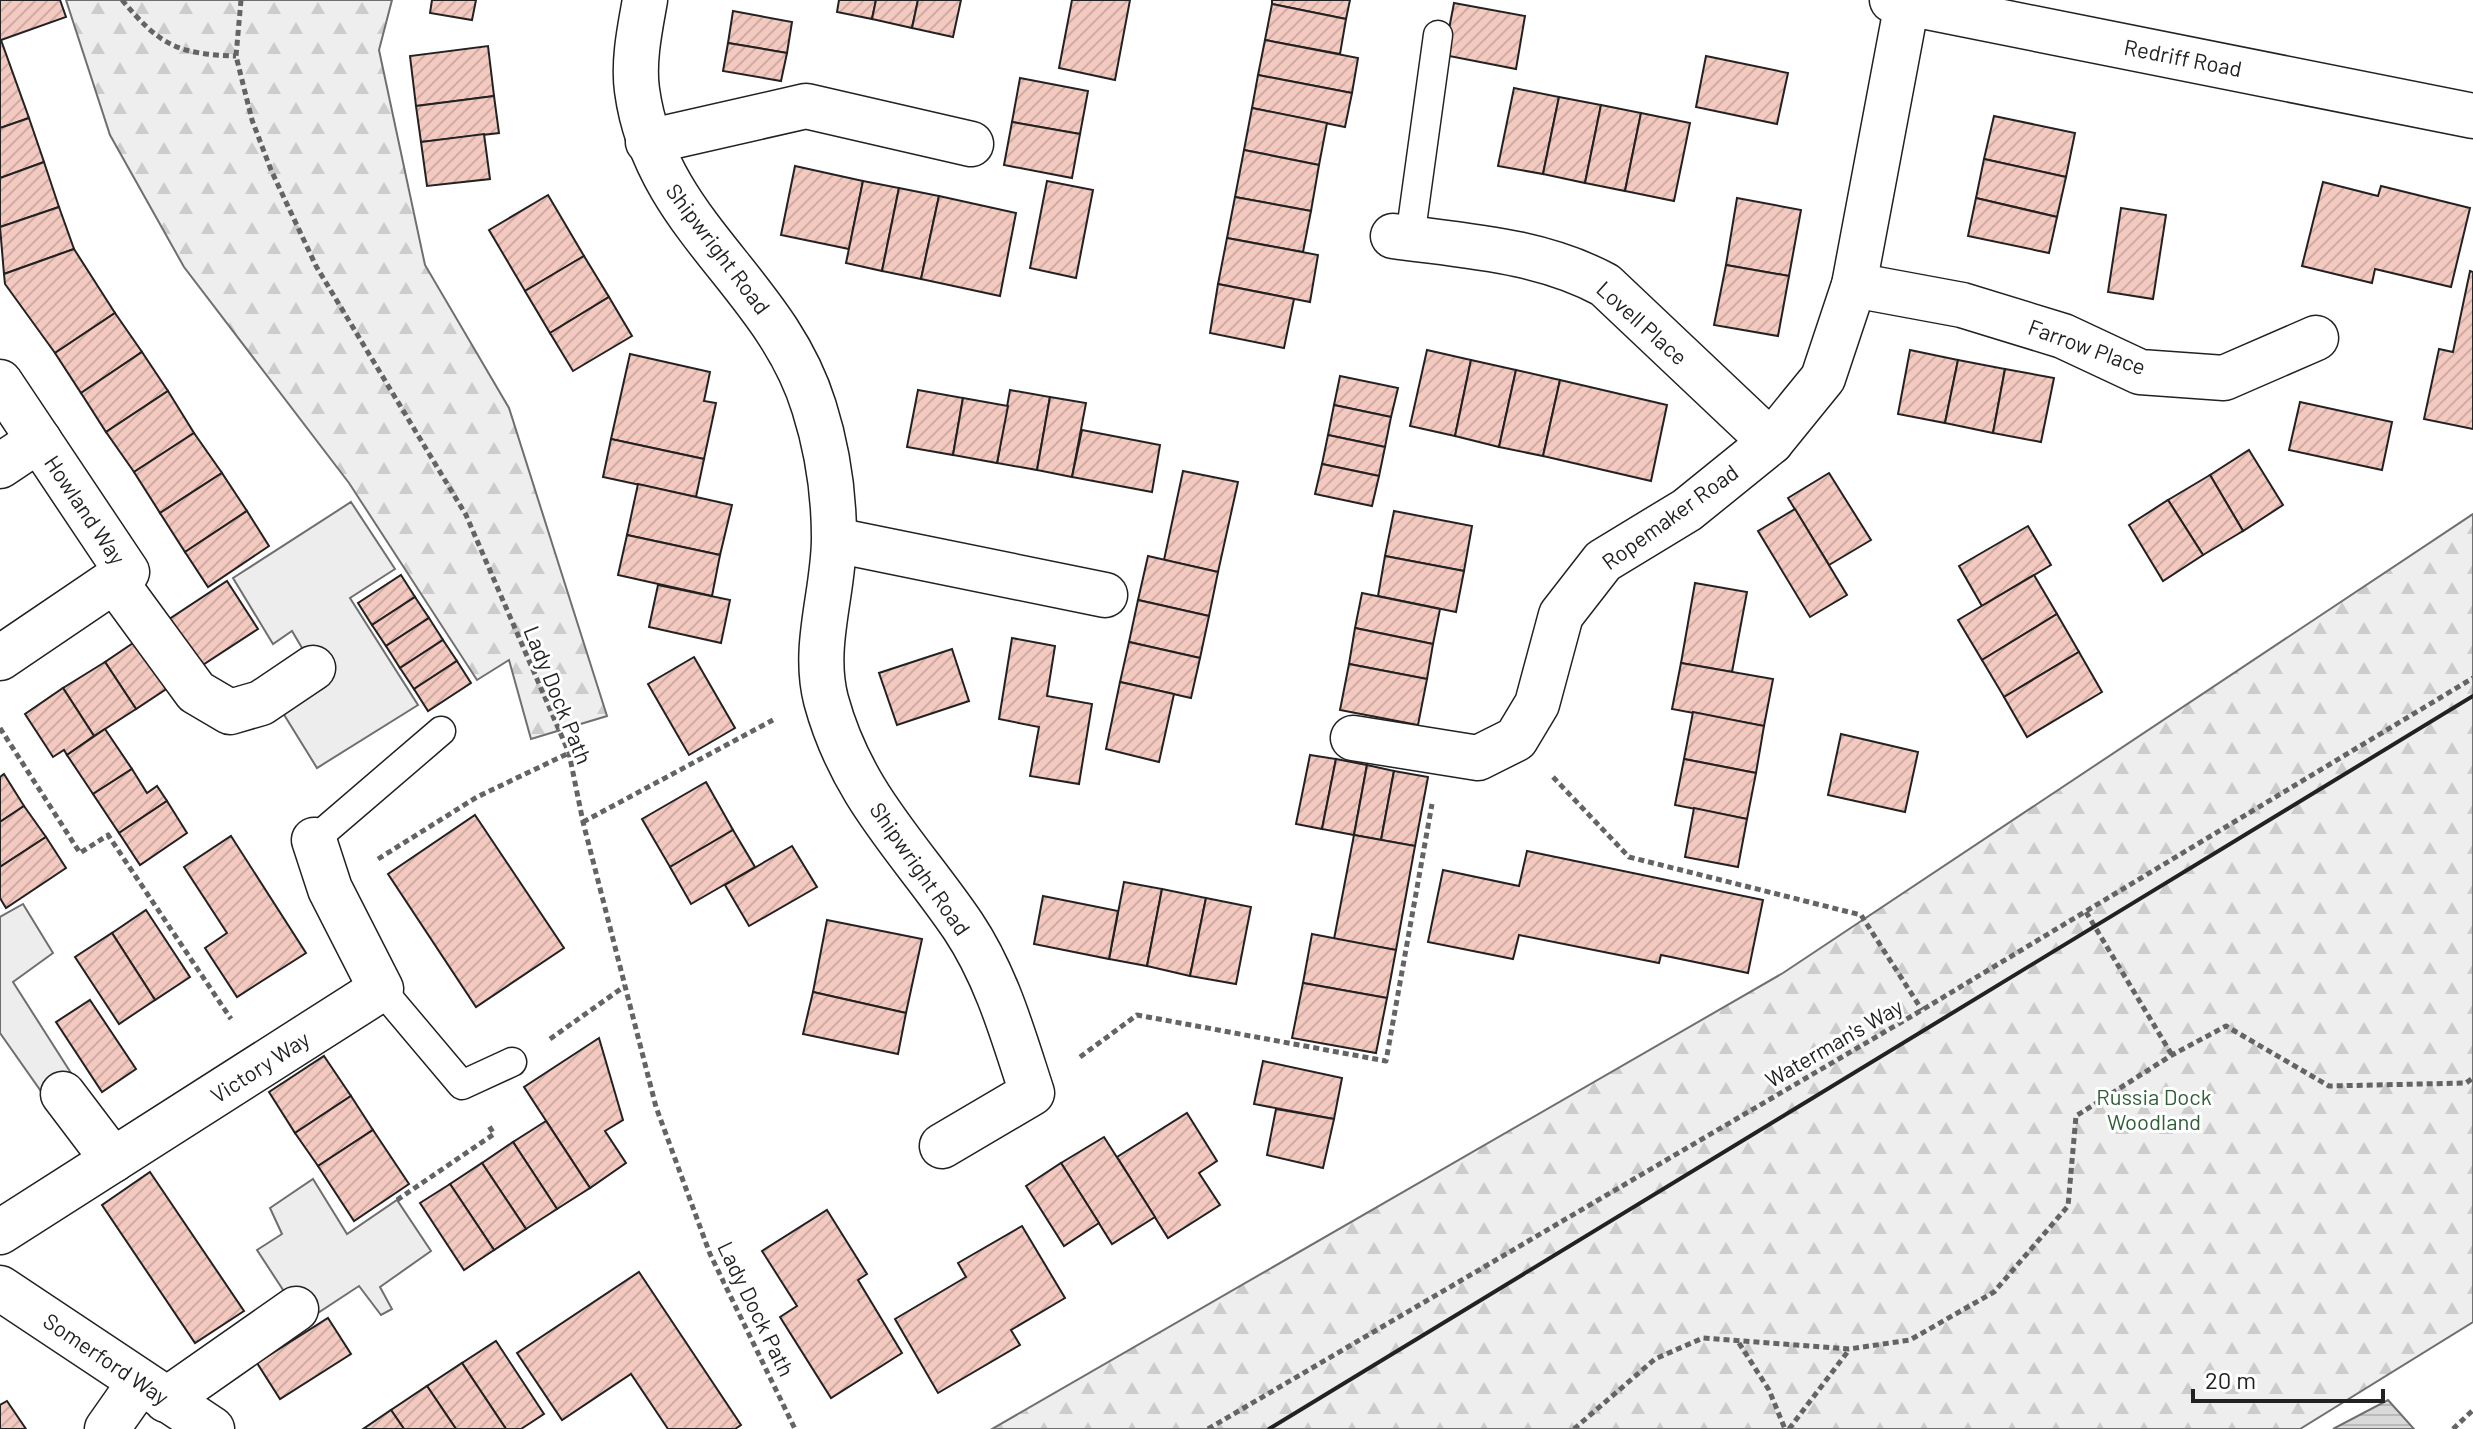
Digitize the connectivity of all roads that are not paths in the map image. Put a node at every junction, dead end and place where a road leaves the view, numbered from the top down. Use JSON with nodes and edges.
{"nodes":[{"id":1,"x":645,"y":0,"type":"edge"},
{"id":2,"x":1900,"y":2,"type":"edge"},
{"id":3,"x":1438,"y":35,"type":"dead end"},
{"id":4,"x":2473,"y":116,"type":"edge"},
{"id":5,"x":648,"y":142,"type":"junction"},
{"id":6,"x":971,"y":144,"type":"dead end"},
{"id":7,"x":1402,"y":237,"type":"joint"},
{"id":8,"x":1854,"y":285,"type":"junction"},
{"id":9,"x":2316,"y":338,"type":"dead end"},
{"id":10,"x":0,"y":382,"type":"edge"},
{"id":11,"x":39,"y":440,"type":"junction"},
{"id":12,"x":1771,"y":442,"type":"junction"},
{"id":13,"x":0,"y":466,"type":"edge"},
{"id":14,"x":835,"y":540,"type":"junction"},
{"id":15,"x":114,"y":580,"type":"junction"},
{"id":16,"x":1105,"y":595,"type":"dead end"},
{"id":17,"x":0,"y":658,"type":"edge"},
{"id":18,"x":313,"y":668,"type":"dead end"},
{"id":19,"x":441,"y":731,"type":"dead end"},
{"id":20,"x":1353,"y":738,"type":"dead end"},
{"id":21,"x":314,"y":840,"type":"joint"},
{"id":22,"x":381,"y":989,"type":"junction"},
{"id":23,"x":512,"y":1062,"type":"road end"},
{"id":24,"x":63,"y":1094,"type":"dead end"},
{"id":25,"x":942,"y":1146,"type":"dead end"},
{"id":26,"x":113,"y":1160,"type":"junction"},
{"id":27,"x":0,"y":1232,"type":"edge"},
{"id":28,"x":0,"y":1288,"type":"edge"},
{"id":29,"x":296,"y":1309,"type":"dead end"},
{"id":30,"x":153,"y":1391,"type":"junction"},
{"id":31,"x":107,"y":1429,"type":"edge"},
{"id":32,"x":212,"y":1429,"type":"edge"}],
"edges":[{"from":1,"to":5,"type":"street","name":"Shipwright Road"},
{"from":2,"to":4,"type":"street","name":"Redriff Road"},
{"from":2,"to":8,"type":"street","name":"Ropemaker Road"},
{"from":3,"to":7,"type":"lane"},
{"from":5,"to":6,"type":"street"},
{"from":5,"to":14,"type":"street","name":"Shipwright Road"},
{"from":7,"to":12,"type":"street","name":"Lovell Place"},
{"from":8,"to":9,"type":"street","name":"Farrow Place"},
{"from":8,"to":12,"type":"street","name":"Ropemaker Road"},
{"from":10,"to":11,"type":"street","name":"Howland Way"},
{"from":11,"to":13,"type":"street","name":"Howland Way"},
{"from":11,"to":15,"type":"street","name":"Howland Way"},
{"from":12,"to":20,"type":"street","name":"Ropemaker Road"},
{"from":14,"to":16,"type":"street"},
{"from":14,"to":25,"type":"street","name":"Shipwright Road"},
{"from":15,"to":17,"type":"street","name":"Howland Way"},
{"from":15,"to":18,"type":"street"},
{"from":19,"to":21,"type":"lane"},
{"from":21,"to":22,"type":"street"},
{"from":22,"to":23,"type":"lane"},
{"from":22,"to":26,"type":"street","name":"Victory Way"},
{"from":24,"to":26,"type":"street"},
{"from":26,"to":27,"type":"street","name":"Victory Way"},
{"from":28,"to":30,"type":"street","name":"Somerford Way"},
{"from":29,"to":30,"type":"street"},
{"from":30,"to":31,"type":"street"},
{"from":30,"to":32,"type":"street","name":"Somerford Way"}]}
